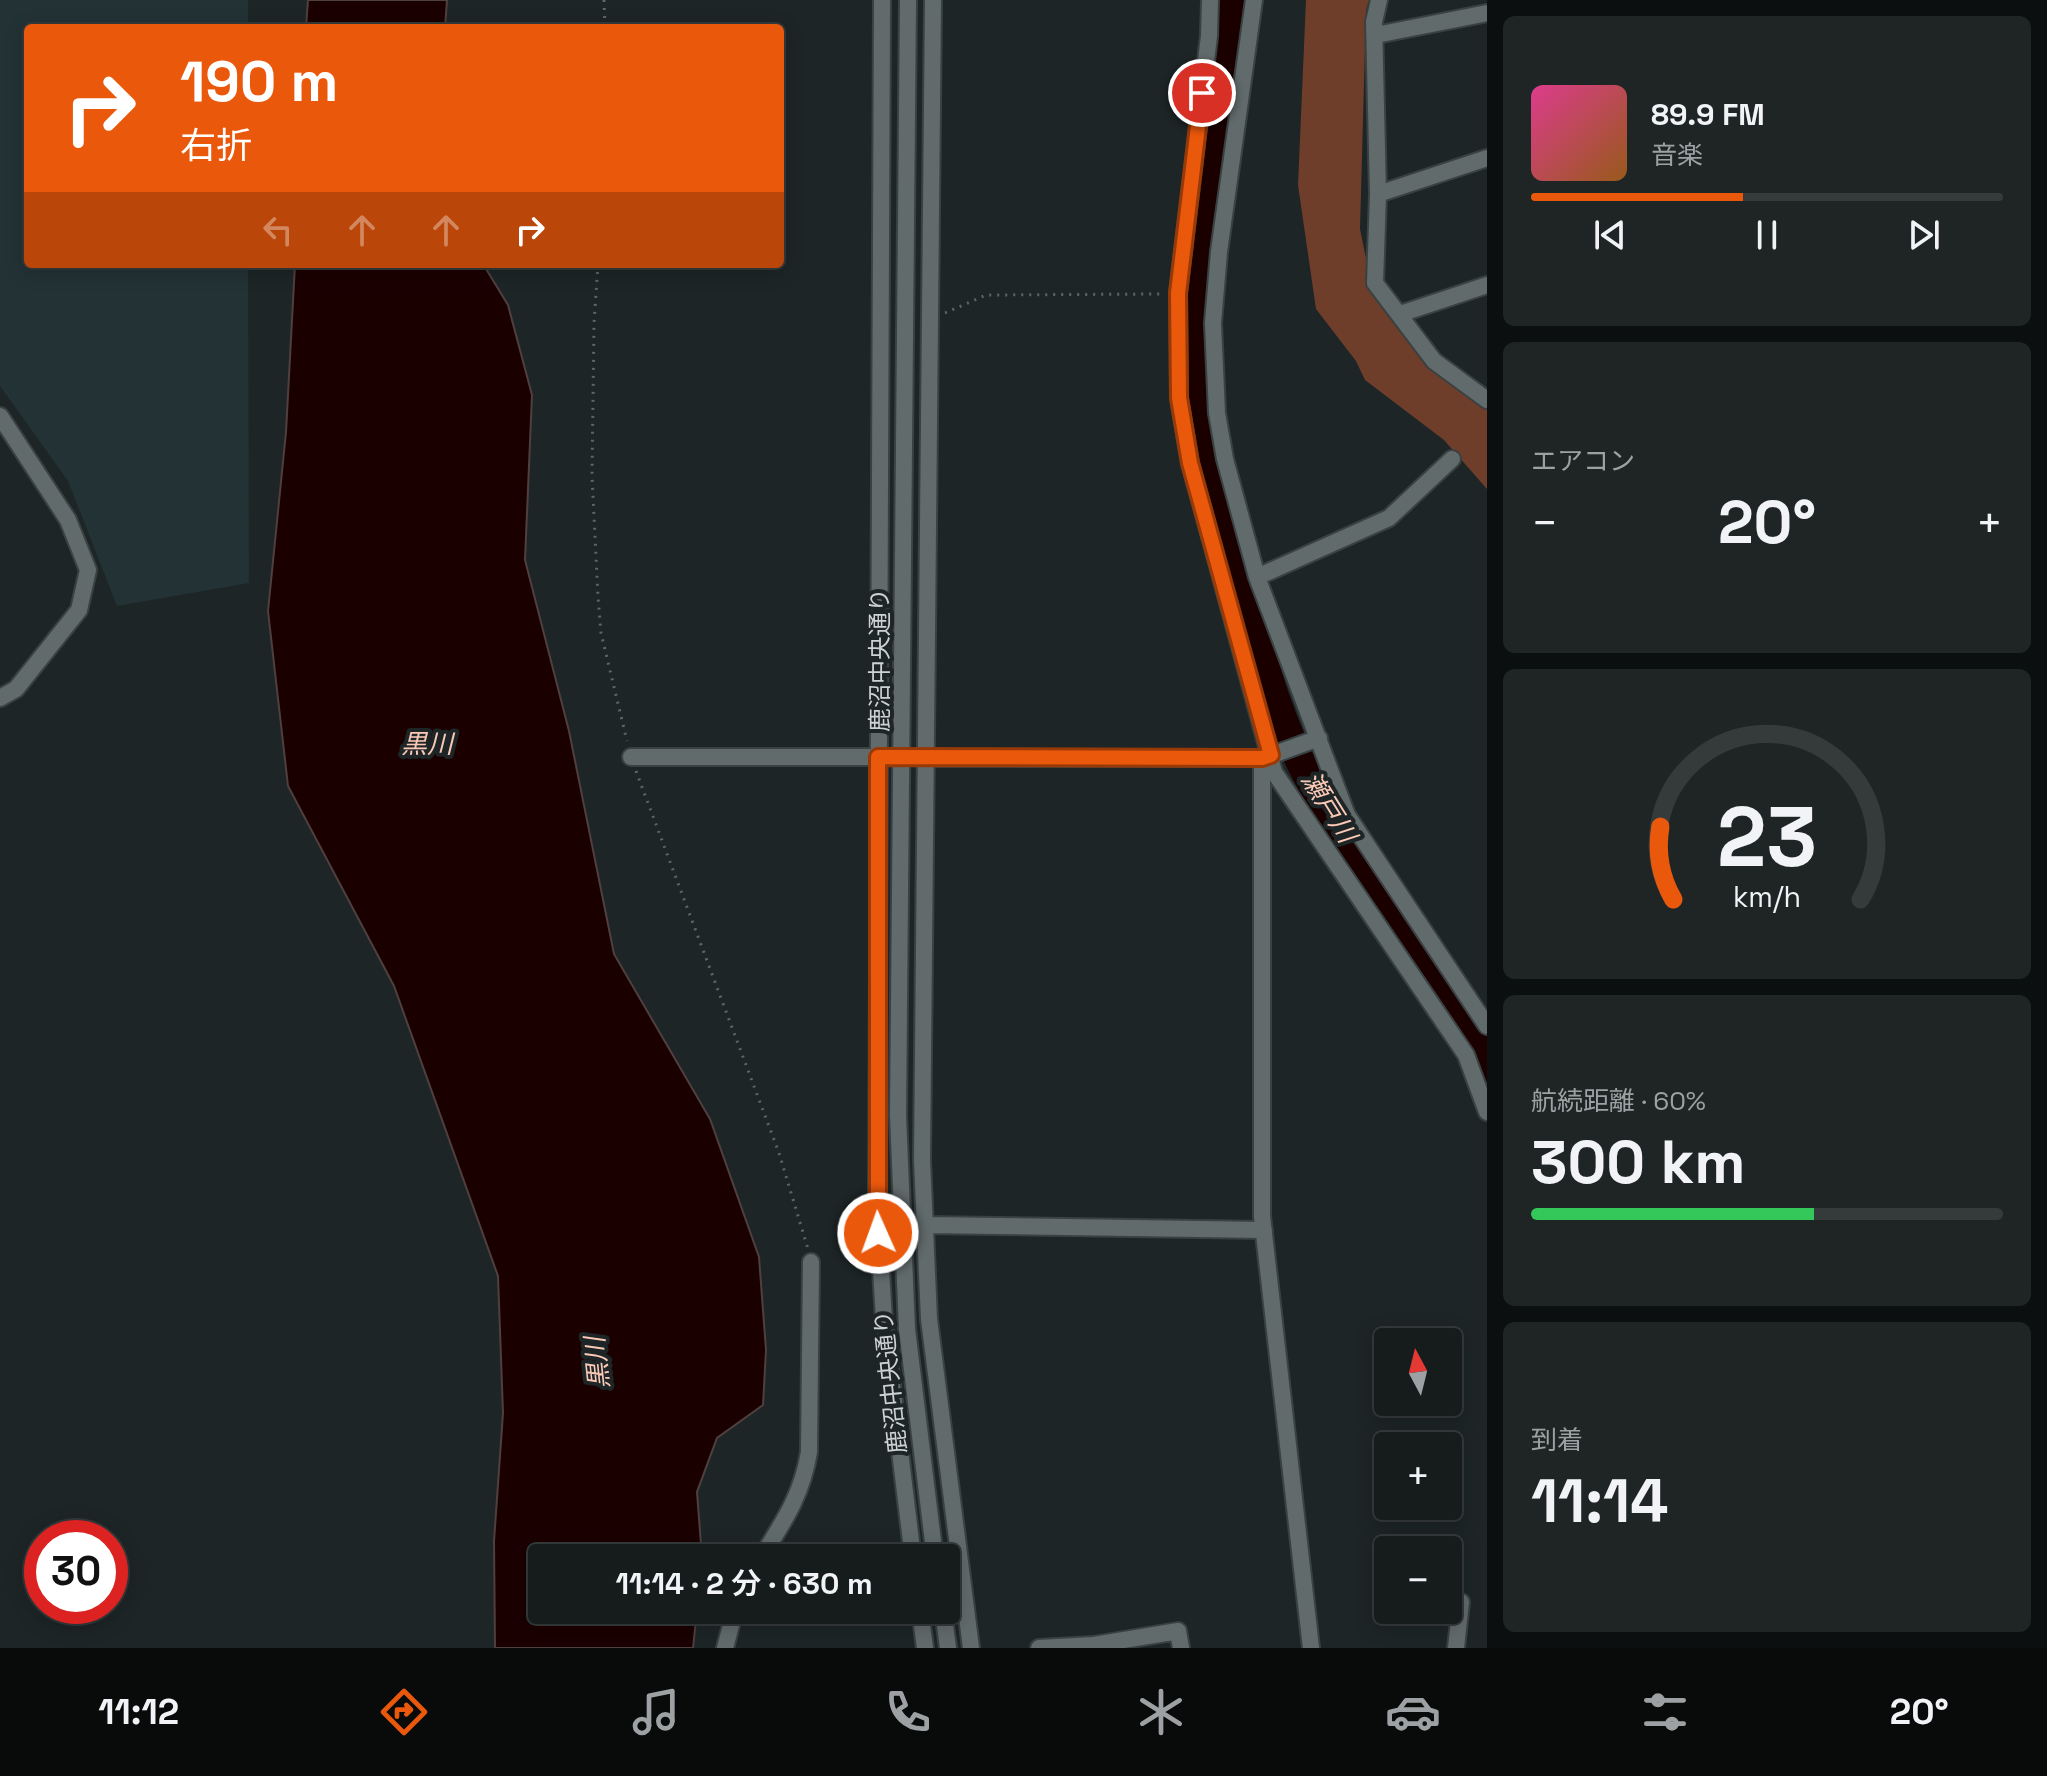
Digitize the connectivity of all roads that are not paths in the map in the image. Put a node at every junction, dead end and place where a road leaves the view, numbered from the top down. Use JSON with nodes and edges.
{"nodes":[{"id":1,"x":882,"y":0,"type":"edge"},
{"id":2,"x":908,"y":0,"type":"edge"},
{"id":3,"x":933,"y":0,"type":"edge"},
{"id":4,"x":1210,"y":0,"type":"edge"},
{"id":5,"x":1254,"y":0,"type":"edge"},
{"id":6,"x":1379,"y":0,"type":"edge"},
{"id":7,"x":1487,"y":13,"type":"edge"},
{"id":8,"x":1376,"y":35,"type":"junction"},
{"id":9,"x":884,"y":139,"type":"junction"},
{"id":10,"x":907,"y":139,"type":"junction"},
{"id":11,"x":930,"y":139,"type":"junction"},
{"id":12,"x":1487,"y":158,"type":"edge"},
{"id":13,"x":1378,"y":194,"type":"junction"},
{"id":14,"x":1487,"y":285,"type":"edge"},
{"id":15,"x":1400,"y":314,"type":"junction"},
{"id":16,"x":1483,"y":393,"type":"edge"},
{"id":17,"x":0,"y":416,"type":"edge"},
{"id":18,"x":1452,"y":459,"type":"dead end"},
{"id":19,"x":1257,"y":577,"type":"junction"},
{"id":20,"x":0,"y":698,"type":"edge"},
{"id":21,"x":1319,"y":738,"type":"junction"},
{"id":22,"x":631,"y":757,"type":"dead end"},
{"id":23,"x":878,"y":757,"type":"junction"},
{"id":24,"x":902,"y":757,"type":"junction"},
{"id":25,"x":1267,"y":757,"type":"junction"},
{"id":26,"x":925,"y":758,"type":"junction"},
{"id":27,"x":1487,"y":1026,"type":"edge"},
{"id":28,"x":1487,"y":1112,"type":"edge"},
{"id":29,"x":925,"y":1225,"type":"junction"},
{"id":30,"x":1264,"y":1230,"type":"junction"},
{"id":31,"x":811,"y":1262,"type":"dead end"},
{"id":32,"x":770,"y":1544,"type":"edge"},
{"id":33,"x":911,"y":1544,"type":"edge"},
{"id":34,"x":933,"y":1544,"type":"edge"},
{"id":35,"x":731,"y":1624,"type":"edge"},
{"id":36,"x":922,"y":1624,"type":"edge"},
{"id":37,"x":945,"y":1624,"type":"edge"},
{"id":38,"x":1459,"y":1624,"type":"edge"},
{"id":39,"x":725,"y":1648,"type":"edge"},
{"id":40,"x":925,"y":1648,"type":"edge"},
{"id":41,"x":948,"y":1648,"type":"edge"},
{"id":42,"x":971,"y":1648,"type":"edge"},
{"id":43,"x":1039,"y":1648,"type":"edge"},
{"id":44,"x":1181,"y":1648,"type":"edge"},
{"id":45,"x":1311,"y":1648,"type":"edge"},
{"id":46,"x":1456,"y":1648,"type":"edge"}],
"edges":[{"from":1,"to":9,"type":"street"},
{"from":2,"to":10,"type":"street","name":"鹿沼中央通り"},
{"from":3,"to":11,"type":"street"},
{"from":4,"to":25,"type":"street"},
{"from":5,"to":19,"type":"street"},
{"from":6,"to":8,"type":"street"},
{"from":7,"to":8,"type":"street"},
{"from":8,"to":13,"type":"street"},
{"from":9,"to":10,"type":"street"},
{"from":9,"to":23,"type":"street"},
{"from":10,"to":11,"type":"street"},
{"from":10,"to":24,"type":"street","name":"鹿沼中央通り"},
{"from":11,"to":26,"type":"street"},
{"from":12,"to":13,"type":"street"},
{"from":13,"to":15,"type":"street"},
{"from":14,"to":15,"type":"street"},
{"from":15,"to":16,"type":"street"},
{"from":17,"to":20,"type":"street"},
{"from":18,"to":19,"type":"street"},
{"from":19,"to":21,"type":"street"},
{"from":21,"to":25,"type":"street"},
{"from":21,"to":27,"type":"street"},
{"from":22,"to":23,"type":"street"},
{"from":23,"to":24,"type":"street"},
{"from":23,"to":33,"type":"street"},
{"from":24,"to":26,"type":"street"},
{"from":24,"to":34,"type":"street","name":"鹿沼中央通り"},
{"from":25,"to":26,"type":"street"},
{"from":25,"to":28,"type":"street"},
{"from":25,"to":30,"type":"street"},
{"from":26,"to":29,"type":"street"},
{"from":29,"to":30,"type":"street"},
{"from":29,"to":42,"type":"street"},
{"from":30,"to":45,"type":"street"},
{"from":31,"to":32,"type":"street"},
{"from":35,"to":39,"type":"street"},
{"from":36,"to":40,"type":"street"},
{"from":37,"to":41,"type":"street"},
{"from":38,"to":46,"type":"street"},
{"from":43,"to":44,"type":"street"}]}
